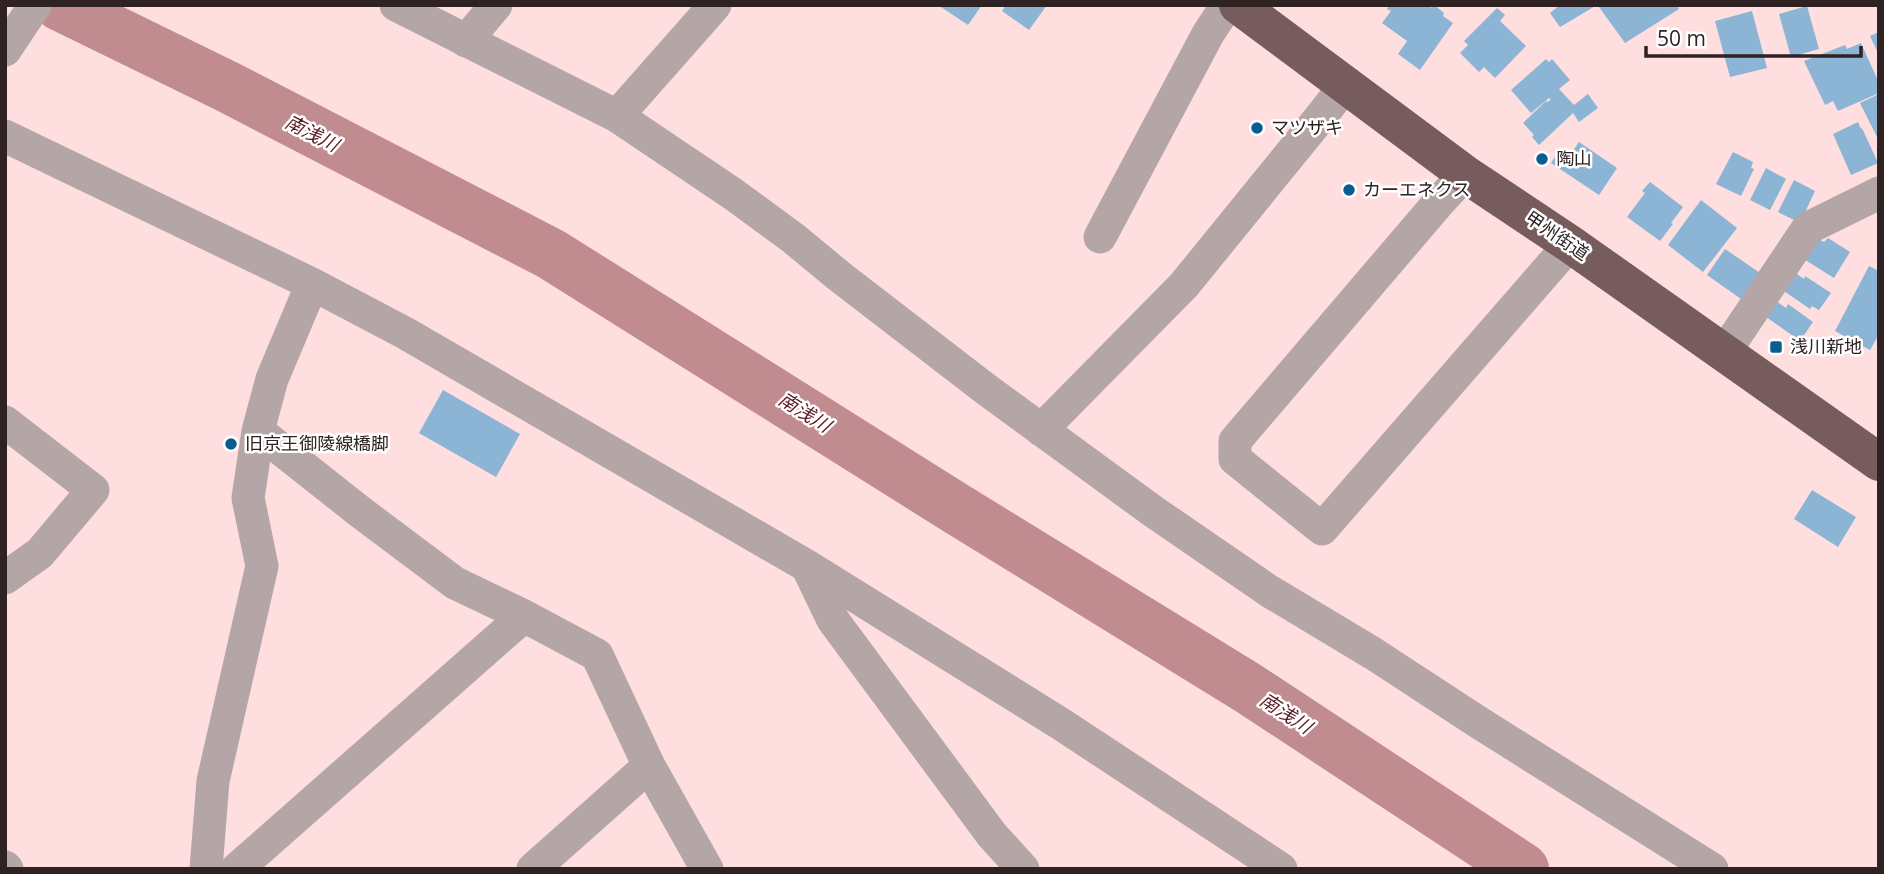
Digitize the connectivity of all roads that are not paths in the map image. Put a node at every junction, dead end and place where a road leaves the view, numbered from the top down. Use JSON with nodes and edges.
{"nodes":[{"id":1,"x":36,"y":5,"type":"edge"},
{"id":2,"x":396,"y":5,"type":"edge"},
{"id":3,"x":496,"y":5,"type":"edge"},
{"id":4,"x":715,"y":5,"type":"edge"},
{"id":5,"x":1227,"y":5,"type":"edge"},
{"id":6,"x":1238,"y":5,"type":"edge"},
{"id":7,"x":466,"y":41,"type":"junction"},
{"id":8,"x":5,"y":50,"type":"edge"},
{"id":9,"x":1346,"y":84,"type":"junction"},
{"id":10,"x":617,"y":116,"type":"junction"},
{"id":11,"x":5,"y":136,"type":"edge"},
{"id":12,"x":1465,"y":174,"type":"junction"},
{"id":13,"x":1879,"y":193,"type":"edge"},
{"id":14,"x":1100,"y":237,"type":"dead end"},
{"id":15,"x":1570,"y":244,"type":"junction"},
{"id":16,"x":312,"y":284,"type":"junction"},
{"id":17,"x":1724,"y":354,"type":"junction"},
{"id":18,"x":5,"y":422,"type":"edge"},
{"id":19,"x":1041,"y":430,"type":"junction"},
{"id":20,"x":258,"y":431,"type":"junction"},
{"id":21,"x":1879,"y":462,"type":"edge"},
{"id":22,"x":807,"y":566,"type":"junction"},
{"id":23,"x":5,"y":578,"type":"edge"},
{"id":24,"x":524,"y":616,"type":"junction"},
{"id":25,"x":649,"y":766,"type":"junction"},
{"id":26,"x":206,"y":869,"type":"edge"},
{"id":27,"x":237,"y":869,"type":"edge"},
{"id":28,"x":533,"y":869,"type":"edge"},
{"id":29,"x":707,"y":869,"type":"edge"},
{"id":30,"x":1023,"y":869,"type":"edge"},
{"id":31,"x":1281,"y":869,"type":"edge"},
{"id":32,"x":1712,"y":869,"type":"edge"}],
"edges":[{"from":1,"to":8,"type":"street"},
{"from":2,"to":7,"type":"street"},
{"from":3,"to":7,"type":"street"},
{"from":4,"to":10,"type":"street"},
{"from":5,"to":14,"type":"street"},
{"from":6,"to":9,"type":"highway","name":"甲州街道"},
{"from":7,"to":10,"type":"street"},
{"from":9,"to":12,"type":"highway","name":"甲州街道"},
{"from":9,"to":19,"type":"street"},
{"from":10,"to":19,"type":"street"},
{"from":11,"to":16,"type":"street"},
{"from":12,"to":15,"type":"highway","name":"甲州街道"},
{"from":12,"to":15,"type":"street"},
{"from":13,"to":17,"type":"street"},
{"from":15,"to":17,"type":"highway","name":"甲州街道"},
{"from":16,"to":20,"type":"street"},
{"from":16,"to":22,"type":"street"},
{"from":17,"to":21,"type":"highway","name":"甲州街道"},
{"from":18,"to":23,"type":"street"},
{"from":19,"to":32,"type":"street"},
{"from":20,"to":24,"type":"street"},
{"from":20,"to":26,"type":"street"},
{"from":22,"to":30,"type":"street"},
{"from":22,"to":31,"type":"street"},
{"from":24,"to":25,"type":"street"},
{"from":24,"to":27,"type":"street"},
{"from":25,"to":28,"type":"street"},
{"from":25,"to":29,"type":"street"}]}
